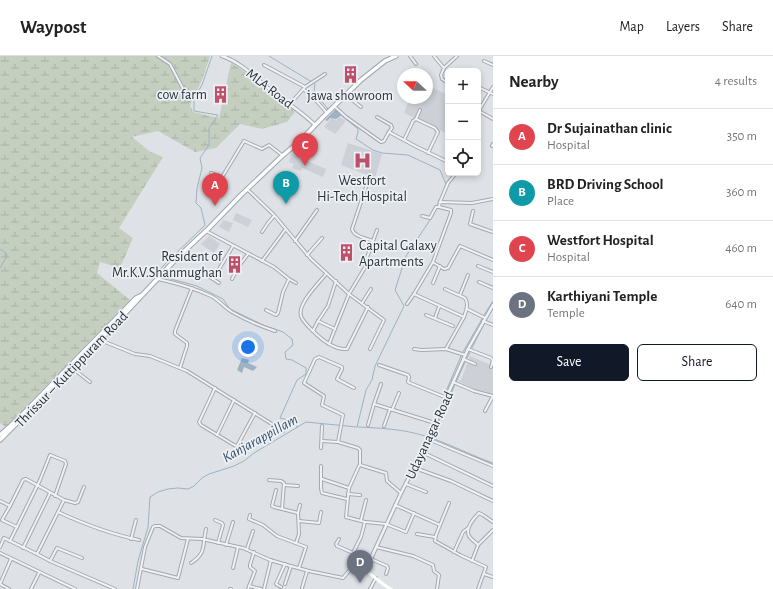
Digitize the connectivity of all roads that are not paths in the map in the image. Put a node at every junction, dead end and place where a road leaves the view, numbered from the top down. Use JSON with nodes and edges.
{"nodes":[{"id":1,"x":158,"y":56,"type":"edge"},
{"id":2,"x":222,"y":56,"type":"edge"},
{"id":3,"x":396,"y":56,"type":"edge"},
{"id":4,"x":410,"y":56,"type":"edge"},
{"id":5,"x":434,"y":56,"type":"edge"},
{"id":6,"x":458,"y":56,"type":"edge"},
{"id":7,"x":484,"y":61,"type":"dead end"},
{"id":8,"x":416,"y":64,"type":"dead end"},
{"id":9,"x":264,"y":65,"type":"dead end"},
{"id":10,"x":493,"y":65,"type":"edge"},
{"id":11,"x":444,"y":68,"type":"junction"},
{"id":12,"x":325,"y":74,"type":"dead end"},
{"id":13,"x":445,"y":81,"type":"edge"},
{"id":14,"x":493,"y":87,"type":"edge"},
{"id":15,"x":304,"y":88,"type":"junction"},
{"id":16,"x":481,"y":88,"type":"edge"},
{"id":17,"x":490,"y":92,"type":"junction"},
{"id":18,"x":493,"y":94,"type":"edge"},
{"id":19,"x":345,"y":95,"type":"junction"},
{"id":20,"x":189,"y":100,"type":"dead end"},
{"id":21,"x":290,"y":104,"type":"junction"},
{"id":22,"x":334,"y":106,"type":"junction"},
{"id":23,"x":361,"y":106,"type":"dead end"},
{"id":24,"x":481,"y":107,"type":"edge"},
{"id":25,"x":420,"y":110,"type":"dead end"},
{"id":26,"x":328,"y":111,"type":"junction"},
{"id":27,"x":481,"y":111,"type":"edge"},
{"id":28,"x":377,"y":117,"type":"dead end"},
{"id":29,"x":416,"y":119,"type":"junction"},
{"id":30,"x":493,"y":119,"type":"edge"},
{"id":31,"x":316,"y":125,"type":"junction"},
{"id":32,"x":389,"y":132,"type":"junction"},
{"id":33,"x":404,"y":140,"type":"junction"},
{"id":34,"x":428,"y":153,"type":"junction"},
{"id":35,"x":283,"y":156,"type":"junction"},
{"id":36,"x":445,"y":161,"type":"edge"},
{"id":37,"x":211,"y":173,"type":"dead end"},
{"id":38,"x":454,"y":176,"type":"edge"},
{"id":39,"x":222,"y":177,"type":"junction"},
{"id":40,"x":368,"y":184,"type":"dead end"},
{"id":41,"x":248,"y":189,"type":"junction"},
{"id":42,"x":213,"y":192,"type":"dead end"},
{"id":43,"x":493,"y":199,"type":"edge"},
{"id":44,"x":440,"y":202,"type":"junction"},
{"id":45,"x":437,"y":207,"type":"junction"},
{"id":46,"x":317,"y":210,"type":"dead end"},
{"id":47,"x":473,"y":211,"type":"dead end"},
{"id":48,"x":274,"y":216,"type":"junction"},
{"id":49,"x":422,"y":216,"type":"dead end"},
{"id":50,"x":285,"y":229,"type":"junction"},
{"id":51,"x":377,"y":230,"type":"dead end"},
{"id":52,"x":206,"y":231,"type":"junction"},
{"id":53,"x":262,"y":232,"type":"dead end"},
{"id":54,"x":493,"y":232,"type":"edge"},
{"id":55,"x":322,"y":238,"type":"dead end"},
{"id":56,"x":295,"y":241,"type":"junction"},
{"id":57,"x":373,"y":241,"type":"junction"},
{"id":58,"x":233,"y":246,"type":"junction"},
{"id":59,"x":248,"y":254,"type":"junction"},
{"id":60,"x":307,"y":255,"type":"junction"},
{"id":61,"x":493,"y":260,"type":"edge"},
{"id":62,"x":262,"y":261,"type":"junction"},
{"id":63,"x":433,"y":262,"type":"junction"},
{"id":64,"x":440,"y":266,"type":"junction"},
{"id":65,"x":478,"y":266,"type":"dead end"},
{"id":66,"x":199,"y":271,"type":"dead end"},
{"id":67,"x":493,"y":272,"type":"edge"},
{"id":68,"x":326,"y":274,"type":"junction"},
{"id":69,"x":468,"y":275,"type":"dead end"},
{"id":70,"x":157,"y":279,"type":"junction"},
{"id":71,"x":213,"y":279,"type":"junction"},
{"id":72,"x":232,"y":279,"type":"dead end"},
{"id":73,"x":289,"y":279,"type":"junction"},
{"id":74,"x":336,"y":281,"type":"junction"},
{"id":75,"x":479,"y":282,"type":"dead end"},
{"id":76,"x":219,"y":283,"type":"dead end"},
{"id":77,"x":296,"y":283,"type":"dead end"},
{"id":78,"x":432,"y":284,"type":"dead end"},
{"id":79,"x":192,"y":288,"type":"junction"},
{"id":80,"x":493,"y":288,"type":"edge"},
{"id":81,"x":371,"y":289,"type":"dead end"},
{"id":82,"x":445,"y":289,"type":"dead end"},
{"id":83,"x":349,"y":294,"type":"junction"},
{"id":84,"x":414,"y":294,"type":"junction"},
{"id":85,"x":460,"y":295,"type":"junction"},
{"id":86,"x":140,"y":296,"type":"junction"},
{"id":87,"x":362,"y":302,"type":"junction"},
{"id":88,"x":407,"y":304,"type":"dead end"},
{"id":89,"x":493,"y":305,"type":"edge"},
{"id":90,"x":368,"y":307,"type":"junction"},
{"id":91,"x":439,"y":307,"type":"junction"},
{"id":92,"x":466,"y":309,"type":"junction"},
{"id":93,"x":266,"y":310,"type":"dead end"},
{"id":94,"x":426,"y":315,"type":"dead end"},
{"id":95,"x":464,"y":317,"type":"junction"},
{"id":96,"x":435,"y":318,"type":"junction"},
{"id":97,"x":484,"y":320,"type":"junction"},
{"id":98,"x":318,"y":322,"type":"junction"},
{"id":99,"x":493,"y":325,"type":"edge"},
{"id":100,"x":453,"y":326,"type":"dead end"},
{"id":101,"x":336,"y":329,"type":"junction"},
{"id":102,"x":275,"y":331,"type":"dead end"},
{"id":103,"x":313,"y":331,"type":"junction"},
{"id":104,"x":100,"y":340,"type":"junction"},
{"id":105,"x":329,"y":344,"type":"junction"},
{"id":106,"x":414,"y":348,"type":"dead end"},
{"id":107,"x":370,"y":349,"type":"dead end"},
{"id":108,"x":446,"y":349,"type":"junction"},
{"id":109,"x":468,"y":349,"type":"junction"},
{"id":110,"x":465,"y":355,"type":"junction"},
{"id":111,"x":463,"y":359,"type":"junction"},
{"id":112,"x":379,"y":364,"type":"dead end"},
{"id":113,"x":475,"y":364,"type":"dead end"},
{"id":114,"x":491,"y":367,"type":"dead end"},
{"id":115,"x":72,"y":368,"type":"junction"},
{"id":116,"x":180,"y":368,"type":"junction"},
{"id":117,"x":90,"y":382,"type":"dead end"},
{"id":118,"x":455,"y":383,"type":"junction"},
{"id":119,"x":381,"y":384,"type":"dead end"},
{"id":120,"x":215,"y":388,"type":"junction"},
{"id":121,"x":354,"y":388,"type":"dead end"},
{"id":122,"x":399,"y":393,"type":"dead end"},
{"id":123,"x":447,"y":398,"type":"junction"},
{"id":124,"x":492,"y":399,"type":"edge"},
{"id":125,"x":234,"y":400,"type":"junction"},
{"id":126,"x":374,"y":404,"type":"junction"},
{"id":127,"x":391,"y":410,"type":"junction"},
{"id":128,"x":485,"y":411,"type":"dead end"},
{"id":129,"x":255,"y":413,"type":"junction"},
{"id":130,"x":435,"y":424,"type":"junction"},
{"id":131,"x":368,"y":425,"type":"dead end"},
{"id":132,"x":322,"y":426,"type":"dead end"},
{"id":133,"x":384,"y":426,"type":"dead end"},
{"id":134,"x":283,"y":431,"type":"dead end"},
{"id":135,"x":217,"y":435,"type":"junction"},
{"id":136,"x":0,"y":436,"type":"edge"},
{"id":137,"x":429,"y":438,"type":"junction"},
{"id":138,"x":0,"y":440,"type":"edge"},
{"id":139,"x":322,"y":441,"type":"junction"},
{"id":140,"x":338,"y":442,"type":"junction"},
{"id":141,"x":321,"y":448,"type":"dead end"},
{"id":142,"x":422,"y":452,"type":"junction"},
{"id":143,"x":321,"y":466,"type":"dead end"},
{"id":144,"x":360,"y":466,"type":"junction"},
{"id":145,"x":493,"y":466,"type":"edge"},
{"id":146,"x":415,"y":468,"type":"junction"},
{"id":147,"x":322,"y":479,"type":"junction"},
{"id":148,"x":269,"y":480,"type":"dead end"},
{"id":149,"x":406,"y":484,"type":"junction"},
{"id":150,"x":284,"y":485,"type":"junction"},
{"id":151,"x":37,"y":486,"type":"junction"},
{"id":152,"x":298,"y":486,"type":"dead end"},
{"id":153,"x":493,"y":486,"type":"edge"},
{"id":154,"x":84,"y":487,"type":"dead end"},
{"id":155,"x":349,"y":488,"type":"junction"},
{"id":156,"x":276,"y":490,"type":"dead end"},
{"id":157,"x":426,"y":492,"type":"dead end"},
{"id":158,"x":50,"y":493,"type":"junction"},
{"id":159,"x":401,"y":493,"type":"junction"},
{"id":160,"x":348,"y":494,"type":"junction"},
{"id":161,"x":360,"y":495,"type":"dead end"},
{"id":162,"x":55,"y":496,"type":"junction"},
{"id":163,"x":347,"y":499,"type":"junction"},
{"id":164,"x":0,"y":500,"type":"edge"},
{"id":165,"x":64,"y":500,"type":"junction"},
{"id":166,"x":366,"y":500,"type":"dead end"},
{"id":167,"x":493,"y":501,"type":"edge"},
{"id":168,"x":449,"y":503,"type":"dead end"},
{"id":169,"x":300,"y":505,"type":"dead end"},
{"id":170,"x":395,"y":505,"type":"junction"},
{"id":171,"x":10,"y":506,"type":"junction"},
{"id":172,"x":282,"y":509,"type":"junction"},
{"id":173,"x":58,"y":512,"type":"junction"},
{"id":174,"x":321,"y":512,"type":"dead end"},
{"id":175,"x":298,"y":513,"type":"junction"},
{"id":176,"x":414,"y":514,"type":"junction"},
{"id":177,"x":250,"y":515,"type":"dead end"},
{"id":178,"x":2,"y":520,"type":"junction"},
{"id":179,"x":136,"y":520,"type":"dead end"},
{"id":180,"x":215,"y":520,"type":"dead end"},
{"id":181,"x":361,"y":520,"type":"junction"},
{"id":182,"x":299,"y":521,"type":"junction"},
{"id":183,"x":233,"y":522,"type":"dead end"},
{"id":184,"x":366,"y":522,"type":"junction"},
{"id":185,"x":493,"y":522,"type":"edge"},
{"id":186,"x":0,"y":524,"type":"edge"},
{"id":187,"x":386,"y":524,"type":"junction"},
{"id":188,"x":440,"y":524,"type":"junction"},
{"id":189,"x":17,"y":527,"type":"junction"},
{"id":190,"x":469,"y":527,"type":"junction"},
{"id":191,"x":206,"y":529,"type":"dead end"},
{"id":192,"x":493,"y":530,"type":"edge"},
{"id":193,"x":253,"y":531,"type":"dead end"},
{"id":194,"x":417,"y":534,"type":"dead end"},
{"id":195,"x":0,"y":535,"type":"edge"},
{"id":196,"x":435,"y":537,"type":"junction"},
{"id":197,"x":4,"y":538,"type":"junction"},
{"id":198,"x":131,"y":539,"type":"junction"},
{"id":199,"x":188,"y":539,"type":"junction"},
{"id":200,"x":203,"y":539,"type":"junction"},
{"id":201,"x":338,"y":539,"type":"dead end"},
{"id":202,"x":139,"y":540,"type":"dead end"},
{"id":203,"x":10,"y":541,"type":"junction"},
{"id":204,"x":218,"y":543,"type":"junction"},
{"id":205,"x":296,"y":543,"type":"junction"},
{"id":206,"x":226,"y":545,"type":"junction"},
{"id":207,"x":478,"y":545,"type":"junction"},
{"id":208,"x":0,"y":547,"type":"edge"},
{"id":209,"x":238,"y":547,"type":"junction"},
{"id":210,"x":376,"y":547,"type":"junction"},
{"id":211,"x":23,"y":548,"type":"junction"},
{"id":212,"x":247,"y":549,"type":"junction"},
{"id":213,"x":254,"y":552,"type":"junction"},
{"id":214,"x":454,"y":552,"type":"junction"},
{"id":215,"x":0,"y":553,"type":"edge"},
{"id":216,"x":353,"y":553,"type":"junction"},
{"id":217,"x":37,"y":554,"type":"junction"},
{"id":218,"x":82,"y":558,"type":"dead end"},
{"id":219,"x":12,"y":559,"type":"junction"},
{"id":220,"x":370,"y":559,"type":"junction"},
{"id":221,"x":271,"y":560,"type":"junction"},
{"id":222,"x":50,"y":561,"type":"junction"},
{"id":223,"x":472,"y":561,"type":"junction"},
{"id":224,"x":191,"y":562,"type":"dead end"},
{"id":225,"x":285,"y":564,"type":"junction"},
{"id":226,"x":291,"y":566,"type":"junction"},
{"id":227,"x":354,"y":566,"type":"junction"},
{"id":228,"x":367,"y":567,"type":"junction"},
{"id":229,"x":233,"y":568,"type":"dead end"},
{"id":230,"x":299,"y":568,"type":"junction"},
{"id":231,"x":142,"y":569,"type":"junction"},
{"id":232,"x":307,"y":571,"type":"junction"},
{"id":233,"x":366,"y":571,"type":"junction"},
{"id":234,"x":39,"y":572,"type":"junction"},
{"id":235,"x":386,"y":574,"type":"dead end"},
{"id":236,"x":484,"y":574,"type":"junction"},
{"id":237,"x":493,"y":577,"type":"edge"},
{"id":238,"x":376,"y":578,"type":"junction"},
{"id":239,"x":0,"y":584,"type":"edge"},
{"id":240,"x":285,"y":584,"type":"dead end"},
{"id":241,"x":249,"y":586,"type":"junction"},
{"id":242,"x":281,"y":587,"type":"dead end"},
{"id":243,"x":302,"y":588,"type":"edge"},
{"id":244,"x":9,"y":589,"type":"edge"},
{"id":245,"x":31,"y":589,"type":"edge"},
{"id":246,"x":75,"y":589,"type":"edge"},
{"id":247,"x":115,"y":589,"type":"edge"},
{"id":248,"x":138,"y":589,"type":"edge"},
{"id":249,"x":248,"y":589,"type":"edge"},
{"id":250,"x":262,"y":589,"type":"edge"},
{"id":251,"x":370,"y":589,"type":"edge"},
{"id":252,"x":391,"y":589,"type":"edge"},
{"id":253,"x":437,"y":589,"type":"edge"},
{"id":254,"x":478,"y":589,"type":"edge"}],
"edges":[{"from":1,"to":20,"type":"street"},
{"from":2,"to":21,"type":"street","name":"MLA Road"},
{"from":3,"to":19,"type":"main road","name":"Thrissur – Kuttippuram Road"},
{"from":4,"to":8,"type":"street"},
{"from":5,"to":11,"type":"street"},
{"from":6,"to":11,"type":"street"},
{"from":7,"to":10,"type":"street"},
{"from":9,"to":15,"type":"street"},
{"from":11,"to":13,"type":"street"},
{"from":12,"to":15,"type":"street"},
{"from":14,"to":17,"type":"street"},
{"from":15,"to":21,"type":"street"},
{"from":15,"to":26,"type":"street"},
{"from":16,"to":17,"type":"street"},
{"from":17,"to":18,"type":"street"},
{"from":17,"to":24,"type":"street"},
{"from":19,"to":22,"type":"main road","name":"Thrissur – Kuttippuram Road"},
{"from":19,"to":23,"type":"street"},
{"from":21,"to":31,"type":"street","name":"MLA Road"},
{"from":22,"to":26,"type":"main road","name":"Thrissur – Kuttippuram Road"},
{"from":22,"to":32,"type":"street"},
{"from":25,"to":29,"type":"street"},
{"from":26,"to":31,"type":"main road","name":"Thrissur – Kuttippuram Road"},
{"from":27,"to":30,"type":"street"},
{"from":28,"to":32,"type":"street"},
{"from":29,"to":33,"type":"street"},
{"from":29,"to":34,"type":"street"},
{"from":31,"to":35,"type":"main road","name":"Thrissur – Kuttippuram Road"},
{"from":32,"to":33,"type":"street"},
{"from":33,"to":34,"type":"street"},
{"from":34,"to":36,"type":"street"},
{"from":35,"to":39,"type":"street"},
{"from":35,"to":41,"type":"main road","name":"Thrissur – Kuttippuram Road"},
{"from":37,"to":39,"type":"street"},
{"from":38,"to":44,"type":"street"},
{"from":39,"to":42,"type":"street"},
{"from":40,"to":57,"type":"street"},
{"from":41,"to":48,"type":"street"},
{"from":41,"to":52,"type":"main road","name":"Thrissur – Kuttippuram Road"},
{"from":43,"to":44,"type":"street"},
{"from":44,"to":45,"type":"street"},
{"from":45,"to":49,"type":"street"},
{"from":45,"to":63,"type":"street"},
{"from":46,"to":56,"type":"street"},
{"from":47,"to":54,"type":"street"},
{"from":48,"to":50,"type":"street"},
{"from":48,"to":53,"type":"street"},
{"from":50,"to":56,"type":"street"},
{"from":50,"to":62,"type":"street"},
{"from":51,"to":57,"type":"street"},
{"from":52,"to":58,"type":"street"},
{"from":52,"to":70,"type":"main road","name":"Thrissur – Kuttippuram Road"},
{"from":55,"to":60,"type":"street"},
{"from":56,"to":60,"type":"street"},
{"from":57,"to":83,"type":"street"},
{"from":58,"to":59,"type":"street"},
{"from":58,"to":71,"type":"street"},
{"from":59,"to":62,"type":"street"},
{"from":59,"to":72,"type":"street"},
{"from":60,"to":68,"type":"street"},
{"from":61,"to":64,"type":"street"},
{"from":62,"to":73,"type":"street"},
{"from":63,"to":64,"type":"street"},
{"from":63,"to":84,"type":"street"},
{"from":64,"to":78,"type":"street"},
{"from":65,"to":67,"type":"street"},
{"from":66,"to":71,"type":"street"},
{"from":68,"to":74,"type":"street"},
{"from":68,"to":103,"type":"street"},
{"from":69,"to":85,"type":"street"},
{"from":70,"to":79,"type":"street"},
{"from":70,"to":86,"type":"main road","name":"Thrissur – Kuttippuram Road"},
{"from":71,"to":76,"type":"street"},
{"from":73,"to":77,"type":"street"},
{"from":73,"to":93,"type":"street"},
{"from":74,"to":83,"type":"street"},
{"from":74,"to":98,"type":"street"},
{"from":75,"to":80,"type":"street"},
{"from":79,"to":102,"type":"street"},
{"from":79,"to":116,"type":"street"},
{"from":81,"to":87,"type":"street"},
{"from":82,"to":85,"type":"street"},
{"from":83,"to":87,"type":"street"},
{"from":83,"to":101,"type":"street"},
{"from":84,"to":88,"type":"street"},
{"from":84,"to":91,"type":"street"},
{"from":85,"to":92,"type":"street"},
{"from":86,"to":104,"type":"main road","name":"Thrissur – Kuttippuram Road"},
{"from":86,"to":136,"type":"main road","name":"Thrissur – Kuttippuram Road"},
{"from":87,"to":90,"type":"street"},
{"from":89,"to":97,"type":"street","name":"Udayanagar Road"},
{"from":90,"to":105,"type":"street"},
{"from":90,"to":107,"type":"street"},
{"from":91,"to":95,"type":"street"},
{"from":91,"to":96,"type":"street"},
{"from":92,"to":95,"type":"street"},
{"from":92,"to":97,"type":"street"},
{"from":94,"to":96,"type":"street"},
{"from":95,"to":108,"type":"street"},
{"from":96,"to":100,"type":"street"},
{"from":97,"to":99,"type":"street"},
{"from":97,"to":109,"type":"street","name":"Udayanagar Road"},
{"from":98,"to":101,"type":"street"},
{"from":98,"to":103,"type":"street"},
{"from":101,"to":105,"type":"street"},
{"from":103,"to":105,"type":"street"},
{"from":104,"to":115,"type":"main road","name":"Thrissur – Kuttippuram Road"},
{"from":104,"to":116,"type":"street"},
{"from":106,"to":108,"type":"street"},
{"from":108,"to":110,"type":"street"},
{"from":109,"to":110,"type":"street","name":"Udayanagar Road"},
{"from":109,"to":114,"type":"street"},
{"from":110,"to":111,"type":"street","name":"Udayanagar Road"},
{"from":111,"to":113,"type":"street"},
{"from":111,"to":118,"type":"street","name":"Udayanagar Road"},
{"from":112,"to":123,"type":"street"},
{"from":115,"to":117,"type":"street"},
{"from":115,"to":138,"type":"main road","name":"Thrissur – Kuttippuram Road"},
{"from":116,"to":120,"type":"street"},
{"from":118,"to":123,"type":"street","name":"Udayanagar Road"},
{"from":118,"to":124,"type":"street"},
{"from":119,"to":126,"type":"street"},
{"from":120,"to":125,"type":"street"},
{"from":120,"to":135,"type":"street"},
{"from":121,"to":140,"type":"street"},
{"from":122,"to":127,"type":"street"},
{"from":123,"to":130,"type":"street","name":"Udayanagar Road"},
{"from":124,"to":128,"type":"street"},
{"from":125,"to":129,"type":"street"},
{"from":125,"to":135,"type":"street"},
{"from":126,"to":127,"type":"street"},
{"from":126,"to":131,"type":"street"},
{"from":127,"to":130,"type":"street"},
{"from":127,"to":133,"type":"street"},
{"from":129,"to":134,"type":"street"},
{"from":129,"to":135,"type":"street"},
{"from":130,"to":137,"type":"street","name":"Udayanagar Road"},
{"from":132,"to":139,"type":"street"},
{"from":137,"to":142,"type":"street","name":"Udayanagar Road"},
{"from":137,"to":145,"type":"street"},
{"from":139,"to":140,"type":"street"},
{"from":139,"to":141,"type":"street"},
{"from":140,"to":144,"type":"street"},
{"from":142,"to":146,"type":"street","name":"Udayanagar Road"},
{"from":142,"to":153,"type":"street"},
{"from":143,"to":147,"type":"street"},
{"from":144,"to":155,"type":"street"},
{"from":144,"to":159,"type":"street"},
{"from":146,"to":149,"type":"street","name":"Udayanagar Road"},
{"from":146,"to":167,"type":"street"},
{"from":147,"to":155,"type":"street"},
{"from":147,"to":163,"type":"street"},
{"from":148,"to":150,"type":"street"},
{"from":149,"to":157,"type":"street"},
{"from":149,"to":159,"type":"street","name":"Udayanagar Road"},
{"from":150,"to":152,"type":"street"},
{"from":150,"to":172,"type":"street"},
{"from":151,"to":158,"type":"street"},
{"from":151,"to":162,"type":"street"},
{"from":151,"to":171,"type":"street"},
{"from":151,"to":189,"type":"street"},
{"from":154,"to":165,"type":"street"},
{"from":155,"to":160,"type":"street"},
{"from":156,"to":172,"type":"street"},
{"from":158,"to":162,"type":"street"},
{"from":158,"to":211,"type":"street"},
{"from":159,"to":170,"type":"street","name":"Udayanagar Road"},
{"from":160,"to":161,"type":"street"},
{"from":160,"to":163,"type":"street"},
{"from":162,"to":165,"type":"street"},
{"from":163,"to":181,"type":"street"},
{"from":164,"to":171,"type":"street"},
{"from":165,"to":173,"type":"street"},
{"from":166,"to":181,"type":"street"},
{"from":168,"to":188,"type":"street"},
{"from":169,"to":175,"type":"street"},
{"from":170,"to":176,"type":"street"},
{"from":170,"to":187,"type":"street","name":"Udayanagar Road"},
{"from":171,"to":178,"type":"street"},
{"from":172,"to":175,"type":"street"},
{"from":173,"to":198,"type":"street"},
{"from":173,"to":217,"type":"street"},
{"from":174,"to":182,"type":"street"},
{"from":175,"to":182,"type":"street"},
{"from":176,"to":187,"type":"street"},
{"from":176,"to":188,"type":"street"},
{"from":177,"to":205,"type":"street"},
{"from":178,"to":186,"type":"street"},
{"from":178,"to":189,"type":"street"},
{"from":179,"to":198,"type":"street"},
{"from":180,"to":204,"type":"street"},
{"from":181,"to":184,"type":"street"},
{"from":182,"to":205,"type":"street"},
{"from":183,"to":206,"type":"street"},
{"from":184,"to":187,"type":"street"},
{"from":184,"to":216,"type":"street"},
{"from":185,"to":190,"type":"street"},
{"from":187,"to":210,"type":"street","name":"Udayanagar Road"},
{"from":188,"to":196,"type":"street"},
{"from":189,"to":203,"type":"street"},
{"from":190,"to":207,"type":"street"},
{"from":190,"to":214,"type":"street"},
{"from":191,"to":200,"type":"street"},
{"from":192,"to":207,"type":"street"},
{"from":193,"to":212,"type":"street"},
{"from":194,"to":196,"type":"street"},
{"from":195,"to":197,"type":"street"},
{"from":196,"to":214,"type":"street"},
{"from":197,"to":203,"type":"street"},
{"from":197,"to":208,"type":"street"},
{"from":198,"to":202,"type":"street"},
{"from":199,"to":200,"type":"street"},
{"from":199,"to":231,"type":"street"},
{"from":199,"to":231,"type":"street"},
{"from":200,"to":204,"type":"street"},
{"from":200,"to":224,"type":"street"},
{"from":201,"to":216,"type":"street"},
{"from":203,"to":211,"type":"street"},
{"from":204,"to":206,"type":"street"},
{"from":205,"to":230,"type":"street"},
{"from":206,"to":209,"type":"street"},
{"from":207,"to":223,"type":"street"},
{"from":209,"to":212,"type":"street"},
{"from":209,"to":229,"type":"street"},
{"from":210,"to":220,"type":"street","name":"Udayanagar Road"},
{"from":210,"to":253,"type":"street"},
{"from":211,"to":217,"type":"street"},
{"from":212,"to":213,"type":"street"},
{"from":213,"to":221,"type":"street"},
{"from":213,"to":241,"type":"street"},
{"from":214,"to":223,"type":"street"},
{"from":215,"to":219,"type":"street"},
{"from":216,"to":227,"type":"street"},
{"from":217,"to":222,"type":"street"},
{"from":218,"to":222,"type":"street"},
{"from":219,"to":234,"type":"street"},
{"from":219,"to":239,"type":"street"},
{"from":220,"to":228,"type":"street","name":"Udayanagar Road"},
{"from":220,"to":235,"type":"street"},
{"from":221,"to":225,"type":"street"},
{"from":221,"to":250,"type":"street"},
{"from":222,"to":247,"type":"street"},
{"from":223,"to":236,"type":"street"},
{"from":225,"to":226,"type":"street"},
{"from":225,"to":242,"type":"street"},
{"from":226,"to":230,"type":"street"},
{"from":226,"to":240,"type":"street"},
{"from":227,"to":232,"type":"street"},
{"from":227,"to":233,"type":"street"},
{"from":228,"to":233,"type":"street"},
{"from":228,"to":233,"type":"street"},
{"from":230,"to":232,"type":"street"},
{"from":231,"to":248,"type":"street"},
{"from":232,"to":243,"type":"street"},
{"from":233,"to":238,"type":"main road"},
{"from":234,"to":245,"type":"street"},
{"from":234,"to":246,"type":"street"},
{"from":236,"to":237,"type":"street"},
{"from":236,"to":254,"type":"street"},
{"from":238,"to":251,"type":"street"},
{"from":238,"to":252,"type":"main road"},
{"from":239,"to":244,"type":"street"},
{"from":241,"to":249,"type":"street"},
{"from":241,"to":250,"type":"street"}]}
